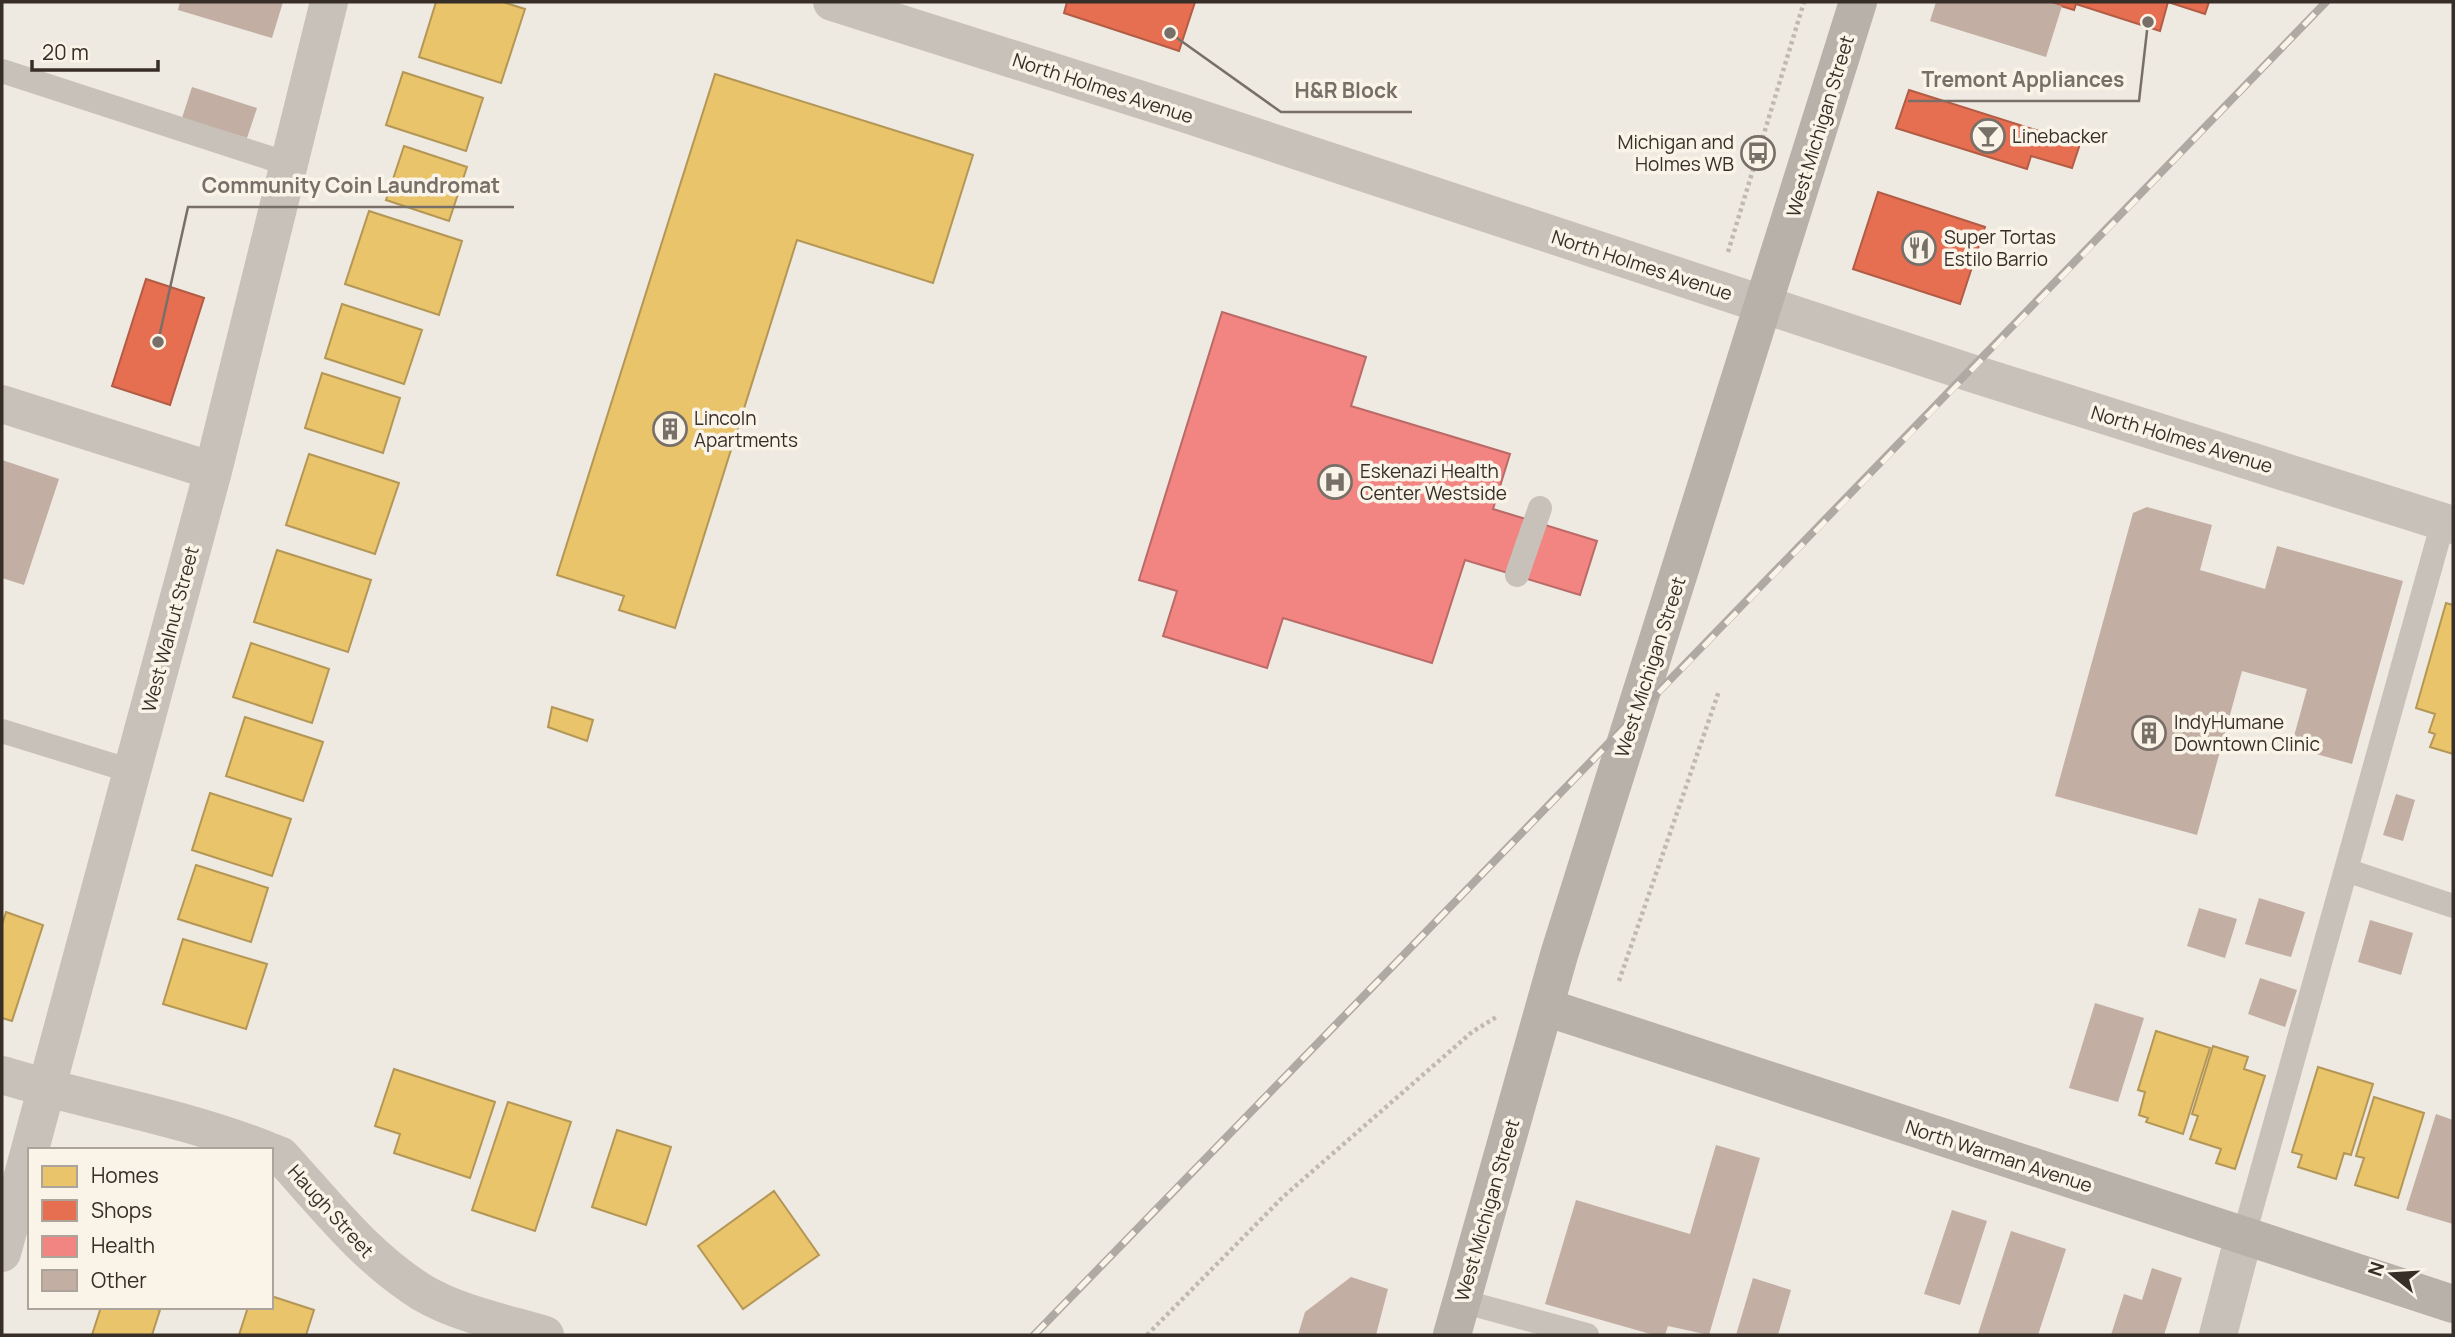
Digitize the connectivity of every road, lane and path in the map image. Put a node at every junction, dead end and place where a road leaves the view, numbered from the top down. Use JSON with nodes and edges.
{"nodes":[{"id":1,"x":329,"y":2,"type":"edge"},
{"id":2,"x":832,"y":2,"type":"edge"},
{"id":3,"x":1804,"y":2,"type":"edge"},
{"id":4,"x":1858,"y":2,"type":"edge"},
{"id":5,"x":2,"y":71,"type":"edge"},
{"id":6,"x":288,"y":164,"type":"junction"},
{"id":7,"x":1732,"y":236,"type":"dead end"},
{"id":8,"x":1765,"y":305,"type":"junction"},
{"id":9,"x":2,"y":404,"type":"edge"},
{"id":10,"x":212,"y":471,"type":"junction"},
{"id":11,"x":1539,"y":508,"type":"dead end"},
{"id":12,"x":2448,"y":523,"type":"edge"},
{"id":13,"x":1517,"y":575,"type":"dead end"},
{"id":14,"x":1719,"y":691,"type":"dead end"},
{"id":15,"x":2,"y":731,"type":"edge"},
{"id":16,"x":131,"y":771,"type":"junction"},
{"id":17,"x":2346,"y":870,"type":"junction"},
{"id":18,"x":2453,"y":905,"type":"edge"},
{"id":19,"x":1619,"y":981,"type":"dead end"},
{"id":20,"x":1545,"y":1007,"type":"junction"},
{"id":21,"x":1472,"y":1032,"type":"dead end"},
{"id":22,"x":2,"y":1075,"type":"edge"},
{"id":23,"x":46,"y":1088,"type":"junction"},
{"id":24,"x":30,"y":1148,"type":"edge"},
{"id":25,"x":261,"y":1148,"type":"edge"},
{"id":26,"x":273,"y":1153,"type":"edge"},
{"id":27,"x":28,"y":1156,"type":"edge"},
{"id":28,"x":2244,"y":1236,"type":"junction"},
{"id":29,"x":2,"y":1253,"type":"edge"},
{"id":30,"x":2453,"y":1304,"type":"edge"},
{"id":31,"x":1457,"y":1318,"type":"edge"},
{"id":32,"x":545,"y":1335,"type":"edge"},
{"id":33,"x":1147,"y":1335,"type":"edge"},
{"id":34,"x":1587,"y":1335,"type":"edge"},
{"id":35,"x":2218,"y":1335,"type":"edge"}],
"edges":[{"from":1,"to":6,"type":"street","name":"West Walnut Street"},
{"from":2,"to":8,"type":"street","name":"North Holmes Avenue"},
{"from":3,"to":7,"type":"path"},
{"from":4,"to":8,"type":"main road","name":"West Michigan Street"},
{"from":5,"to":6,"type":"lane"},
{"from":6,"to":10,"type":"street","name":"West Walnut Street"},
{"from":8,"to":12,"type":"street","name":"North Holmes Avenue"},
{"from":8,"to":20,"type":"main road","name":"West Michigan Street"},
{"from":9,"to":10,"type":"street"},
{"from":10,"to":16,"type":"street","name":"West Walnut Street"},
{"from":11,"to":13,"type":"lane"},
{"from":12,"to":17,"type":"lane"},
{"from":14,"to":19,"type":"path"},
{"from":15,"to":16,"type":"lane"},
{"from":16,"to":23,"type":"street","name":"West Walnut Street"},
{"from":17,"to":18,"type":"lane"},
{"from":17,"to":28,"type":"lane"},
{"from":20,"to":28,"type":"main road","name":"North Warman Avenue"},
{"from":20,"to":31,"type":"main road","name":"West Michigan Street"},
{"from":21,"to":33,"type":"path"},
{"from":22,"to":23,"type":"street"},
{"from":23,"to":24,"type":"street","name":"West Walnut Street"},
{"from":23,"to":25,"type":"street"},
{"from":26,"to":32,"type":"street","name":"Haugh Street"},
{"from":27,"to":29,"type":"street","name":"West Walnut Street"},
{"from":28,"to":30,"type":"main road","name":"North Warman Avenue"},
{"from":28,"to":35,"type":"street"},
{"from":31,"to":34,"type":"lane"}]}
